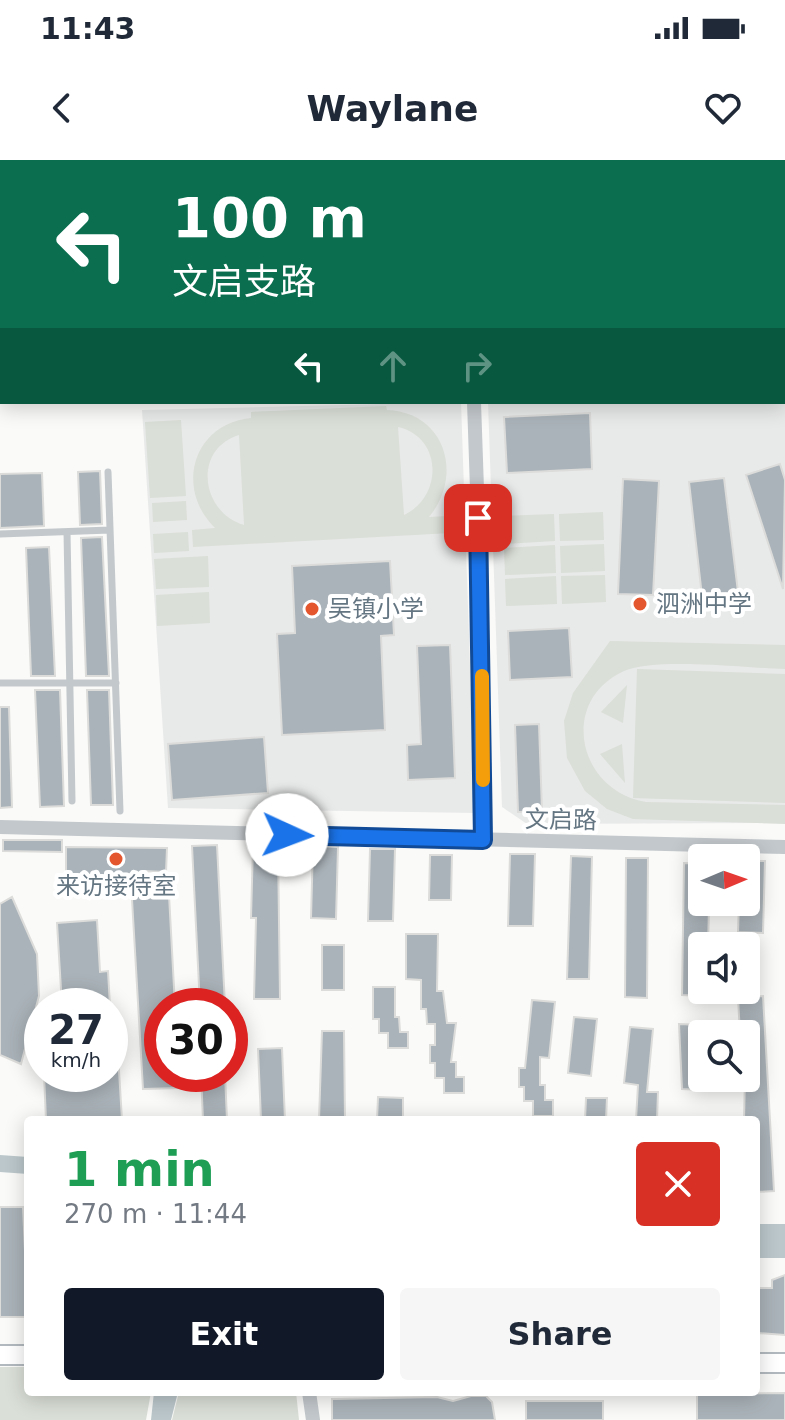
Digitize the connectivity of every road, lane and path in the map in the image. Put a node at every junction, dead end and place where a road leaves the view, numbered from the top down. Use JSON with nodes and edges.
{"nodes":[{"id":1,"x":474,"y":404,"type":"edge"},
{"id":2,"x":108,"y":472,"type":"dead end"},
{"id":3,"x":110,"y":530,"type":"junction"},
{"id":4,"x":67,"y":532,"type":"junction"},
{"id":5,"x":0,"y":534,"type":"edge"},
{"id":6,"x":0,"y":683,"type":"edge"},
{"id":7,"x":70,"y":683,"type":"junction"},
{"id":8,"x":116,"y":683,"type":"junction"},
{"id":9,"x":72,"y":801,"type":"dead end"},
{"id":10,"x":120,"y":811,"type":"dead end"},
{"id":11,"x":0,"y":827,"type":"edge"},
{"id":12,"x":483,"y":840,"type":"junction"},
{"id":13,"x":785,"y":847,"type":"edge"},
{"id":14,"x":0,"y":1355,"type":"edge"},
{"id":15,"x":24,"y":1355,"type":"edge"},
{"id":16,"x":760,"y":1363,"type":"edge"},
{"id":17,"x":785,"y":1363,"type":"edge"},
{"id":18,"x":310,"y":1396,"type":"edge"},
{"id":19,"x":313,"y":1420,"type":"edge"}],
"edges":[{"from":1,"to":12,"type":"street"},
{"from":2,"to":3,"type":"lane"},
{"from":3,"to":4,"type":"lane"},
{"from":3,"to":8,"type":"lane"},
{"from":4,"to":5,"type":"lane"},
{"from":4,"to":7,"type":"lane"},
{"from":6,"to":7,"type":"lane"},
{"from":7,"to":8,"type":"lane"},
{"from":7,"to":9,"type":"lane"},
{"from":8,"to":10,"type":"lane"},
{"from":11,"to":12,"type":"street","name":"文启路"},
{"from":12,"to":13,"type":"street","name":"文启路"},
{"from":14,"to":15,"type":"street"},
{"from":16,"to":17,"type":"street"},
{"from":18,"to":19,"type":"street"}]}
